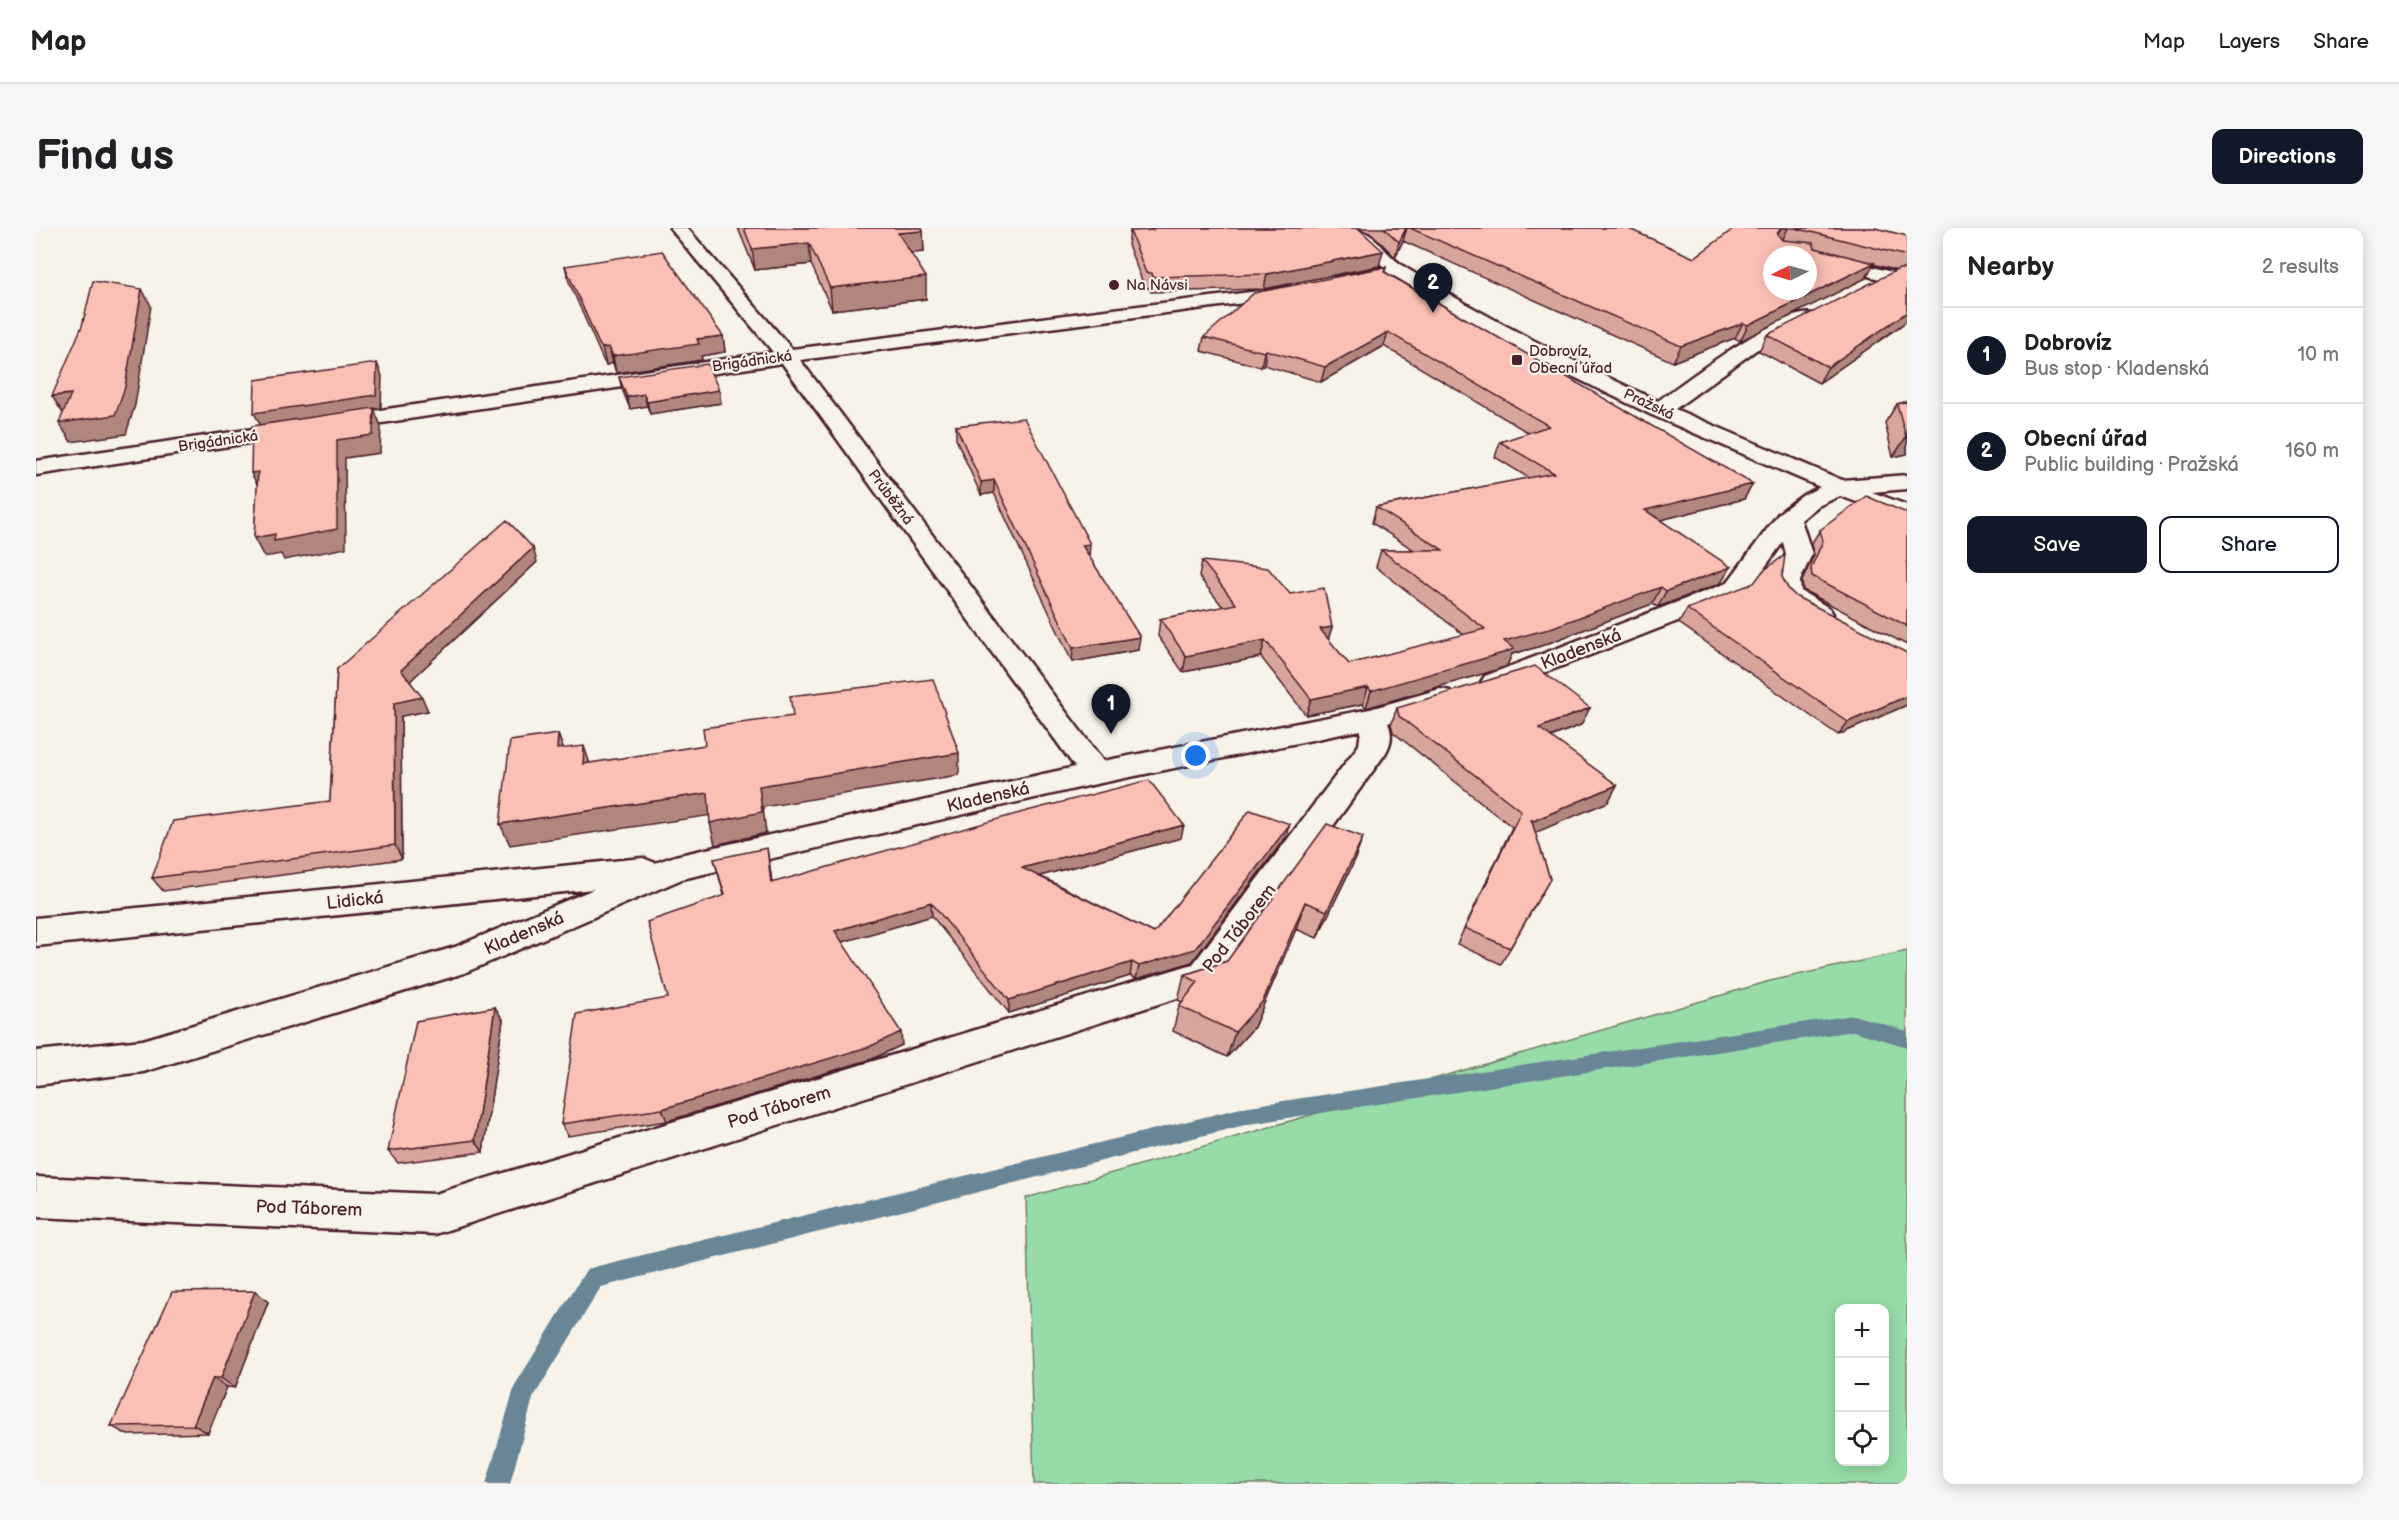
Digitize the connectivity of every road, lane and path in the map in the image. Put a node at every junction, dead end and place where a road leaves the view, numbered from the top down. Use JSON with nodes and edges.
{"nodes":[{"id":1,"x":678,"y":228,"type":"edge"},
{"id":2,"x":1346,"y":228,"type":"edge"},
{"id":3,"x":1384,"y":228,"type":"edge"},
{"id":4,"x":1365,"y":239,"type":"junction"},
{"id":5,"x":1817,"y":257,"type":"edge"},
{"id":6,"x":1397,"y":270,"type":"junction"},
{"id":7,"x":1887,"y":276,"type":"junction"},
{"id":8,"x":1907,"y":281,"type":"edge"},
{"id":9,"x":1866,"y":286,"type":"edge"},
{"id":10,"x":1823,"y":308,"type":"edge"},
{"id":11,"x":786,"y":356,"type":"junction"},
{"id":12,"x":1660,"y":410,"type":"junction"},
{"id":13,"x":36,"y":468,"type":"edge"},
{"id":14,"x":1907,"y":482,"type":"edge"},
{"id":15,"x":1839,"y":487,"type":"junction"},
{"id":16,"x":1907,"y":513,"type":"edge"},
{"id":17,"x":1788,"y":518,"type":"junction"},
{"id":18,"x":1838,"y":623,"type":"edge"},
{"id":19,"x":1372,"y":718,"type":"junction"},
{"id":20,"x":1096,"y":773,"type":"junction"},
{"id":21,"x":675,"y":868,"type":"junction"},
{"id":22,"x":36,"y":932,"type":"edge"},
{"id":23,"x":36,"y":1068,"type":"edge"},
{"id":24,"x":36,"y":1197,"type":"edge"}],
"edges":[{"from":1,"to":11,"type":"street","name":"Průběžná"},
{"from":2,"to":4,"type":"street","name":"Pražská"},
{"from":3,"to":4,"type":"street"},
{"from":4,"to":6,"type":"street","name":"Pražská"},
{"from":5,"to":7,"type":"street"},
{"from":6,"to":11,"type":"street","name":"Brigádnická"},
{"from":6,"to":12,"type":"street","name":"Pražská"},
{"from":7,"to":8,"type":"street"},
{"from":7,"to":9,"type":"street"},
{"from":10,"to":12,"type":"street"},
{"from":11,"to":13,"type":"street","name":"Brigádnická"},
{"from":11,"to":20,"type":"street","name":"Průběžná"},
{"from":12,"to":15,"type":"street","name":"Pražská"},
{"from":14,"to":15,"type":"street","name":"Kladenská"},
{"from":15,"to":16,"type":"street","name":"Pražská"},
{"from":15,"to":17,"type":"street","name":"Kladenská"},
{"from":17,"to":18,"type":"street"},
{"from":17,"to":19,"type":"street","name":"Kladenská"},
{"from":19,"to":20,"type":"street","name":"Kladenská"},
{"from":19,"to":24,"type":"street","name":"Pod Táborem"},
{"from":20,"to":21,"type":"street","name":"Kladenská"},
{"from":21,"to":22,"type":"street","name":"Lidická"},
{"from":21,"to":23,"type":"street","name":"Kladenská"}]}
